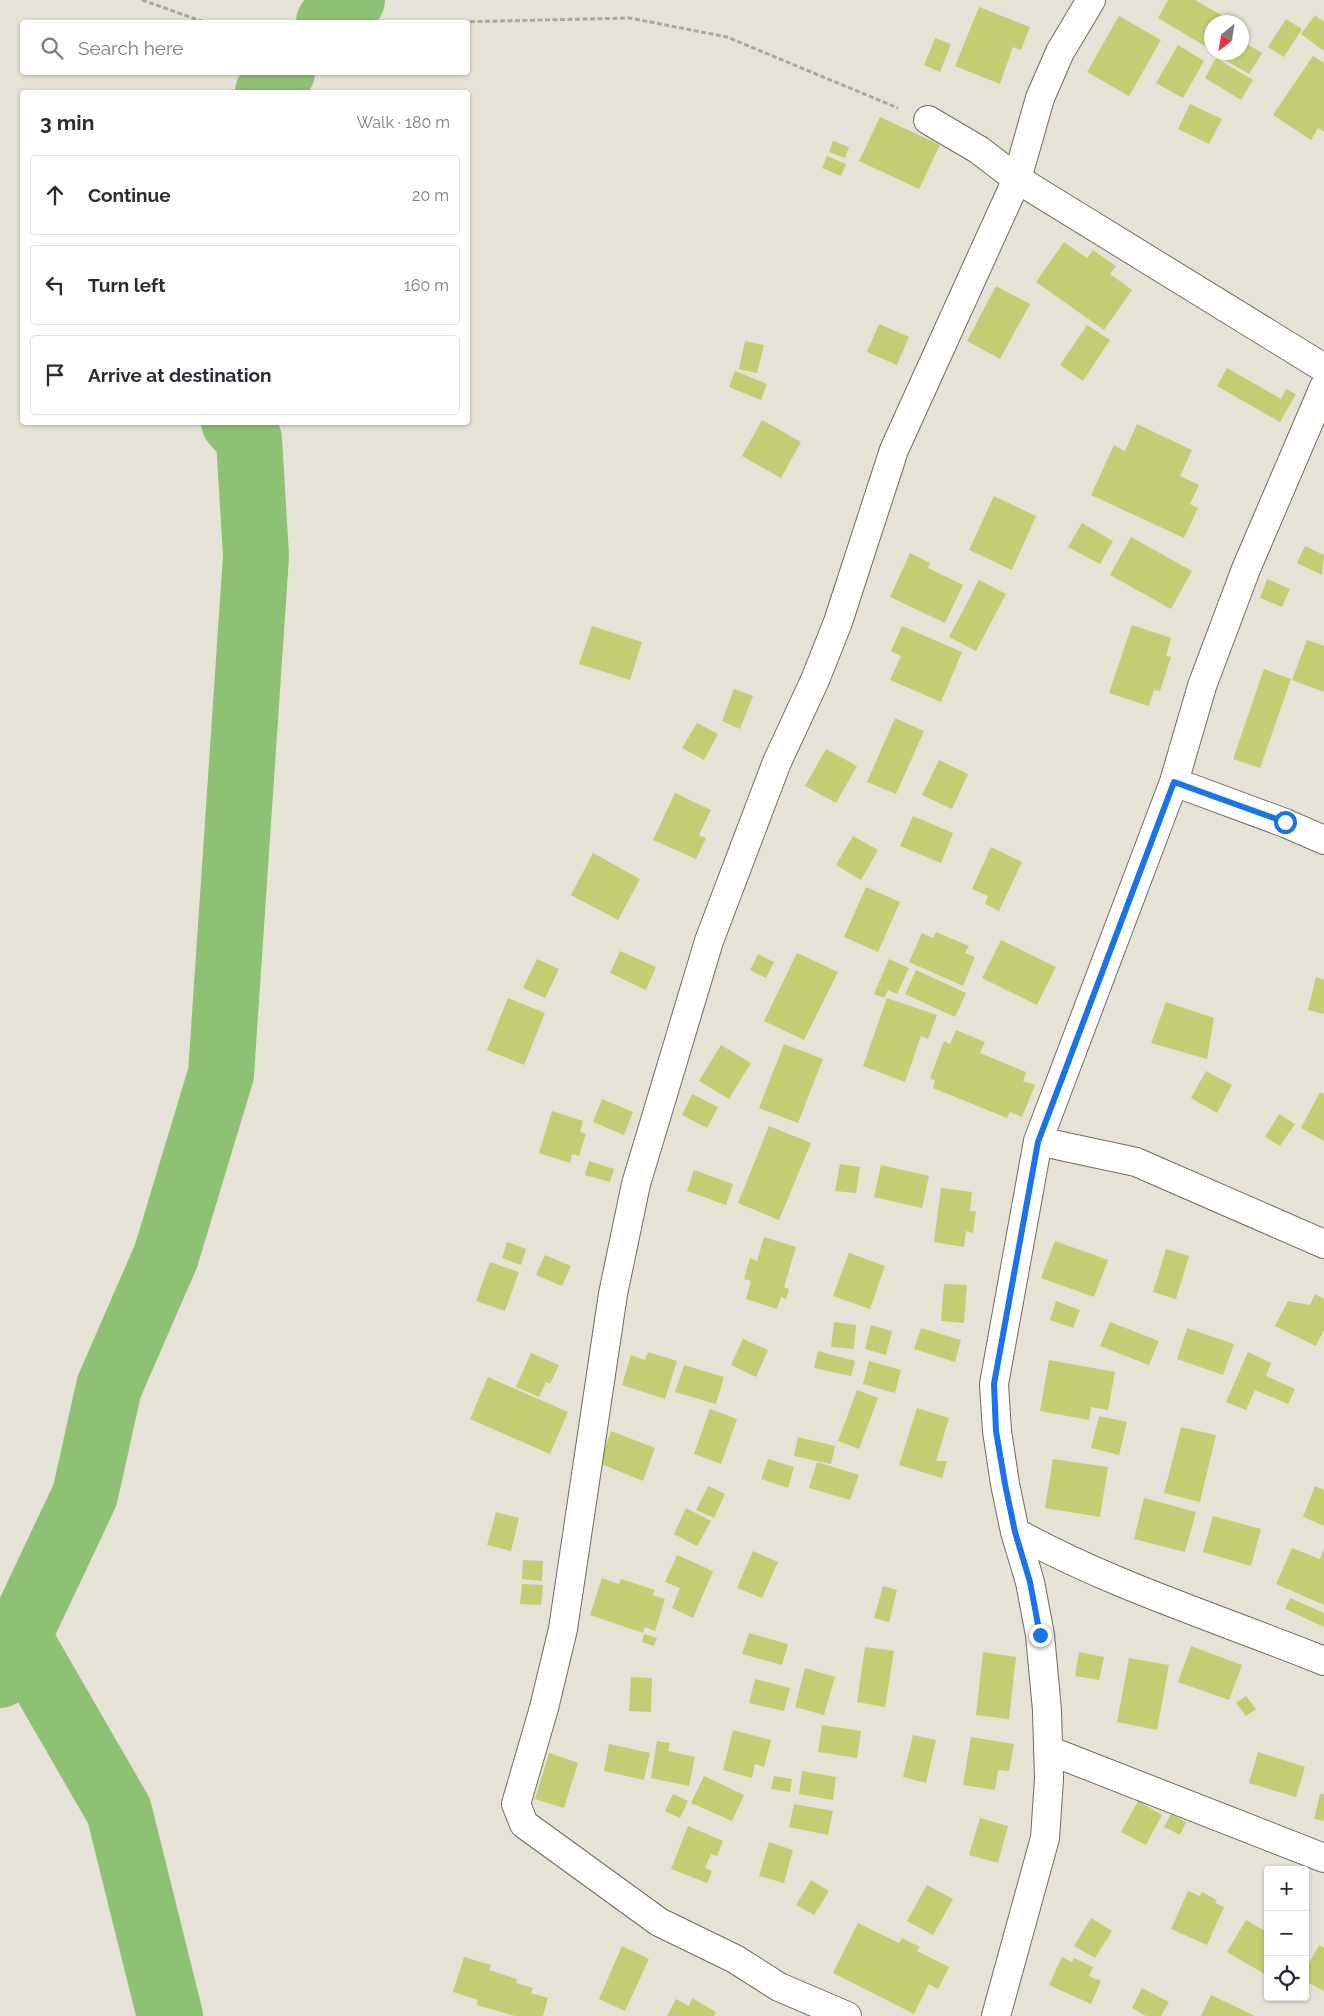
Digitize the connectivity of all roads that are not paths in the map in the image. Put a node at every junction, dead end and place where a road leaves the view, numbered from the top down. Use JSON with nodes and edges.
{"nodes":[{"id":1,"x":1091,"y":0,"type":"edge"},
{"id":2,"x":928,"y":120,"type":"road end"},
{"id":3,"x":1017,"y":179,"type":"junction"},
{"id":4,"x":1324,"y":368,"type":"edge"},
{"id":5,"x":1324,"y":387,"type":"edge"},
{"id":6,"x":1174,"y":782,"type":"junction"},
{"id":7,"x":1324,"y":840,"type":"edge"},
{"id":8,"x":1038,"y":1142,"type":"junction"},
{"id":9,"x":1324,"y":1244,"type":"edge"},
{"id":10,"x":1015,"y":1532,"type":"junction"},
{"id":11,"x":1324,"y":1661,"type":"edge"},
{"id":12,"x":1048,"y":1750,"type":"junction"},
{"id":13,"x":1324,"y":1858,"type":"edge"},
{"id":14,"x":847,"y":2016,"type":"edge"},
{"id":15,"x":996,"y":2016,"type":"edge"}],
"edges":[{"from":1,"to":3,"type":"street"},
{"from":2,"to":3,"type":"street"},
{"from":3,"to":4,"type":"street"},
{"from":3,"to":14,"type":"street"},
{"from":5,"to":6,"type":"street"},
{"from":6,"to":7,"type":"street"},
{"from":6,"to":8,"type":"street"},
{"from":8,"to":9,"type":"street"},
{"from":8,"to":10,"type":"street"},
{"from":10,"to":11,"type":"street"},
{"from":10,"to":12,"type":"street"},
{"from":12,"to":13,"type":"street"},
{"from":12,"to":15,"type":"street"}]}
